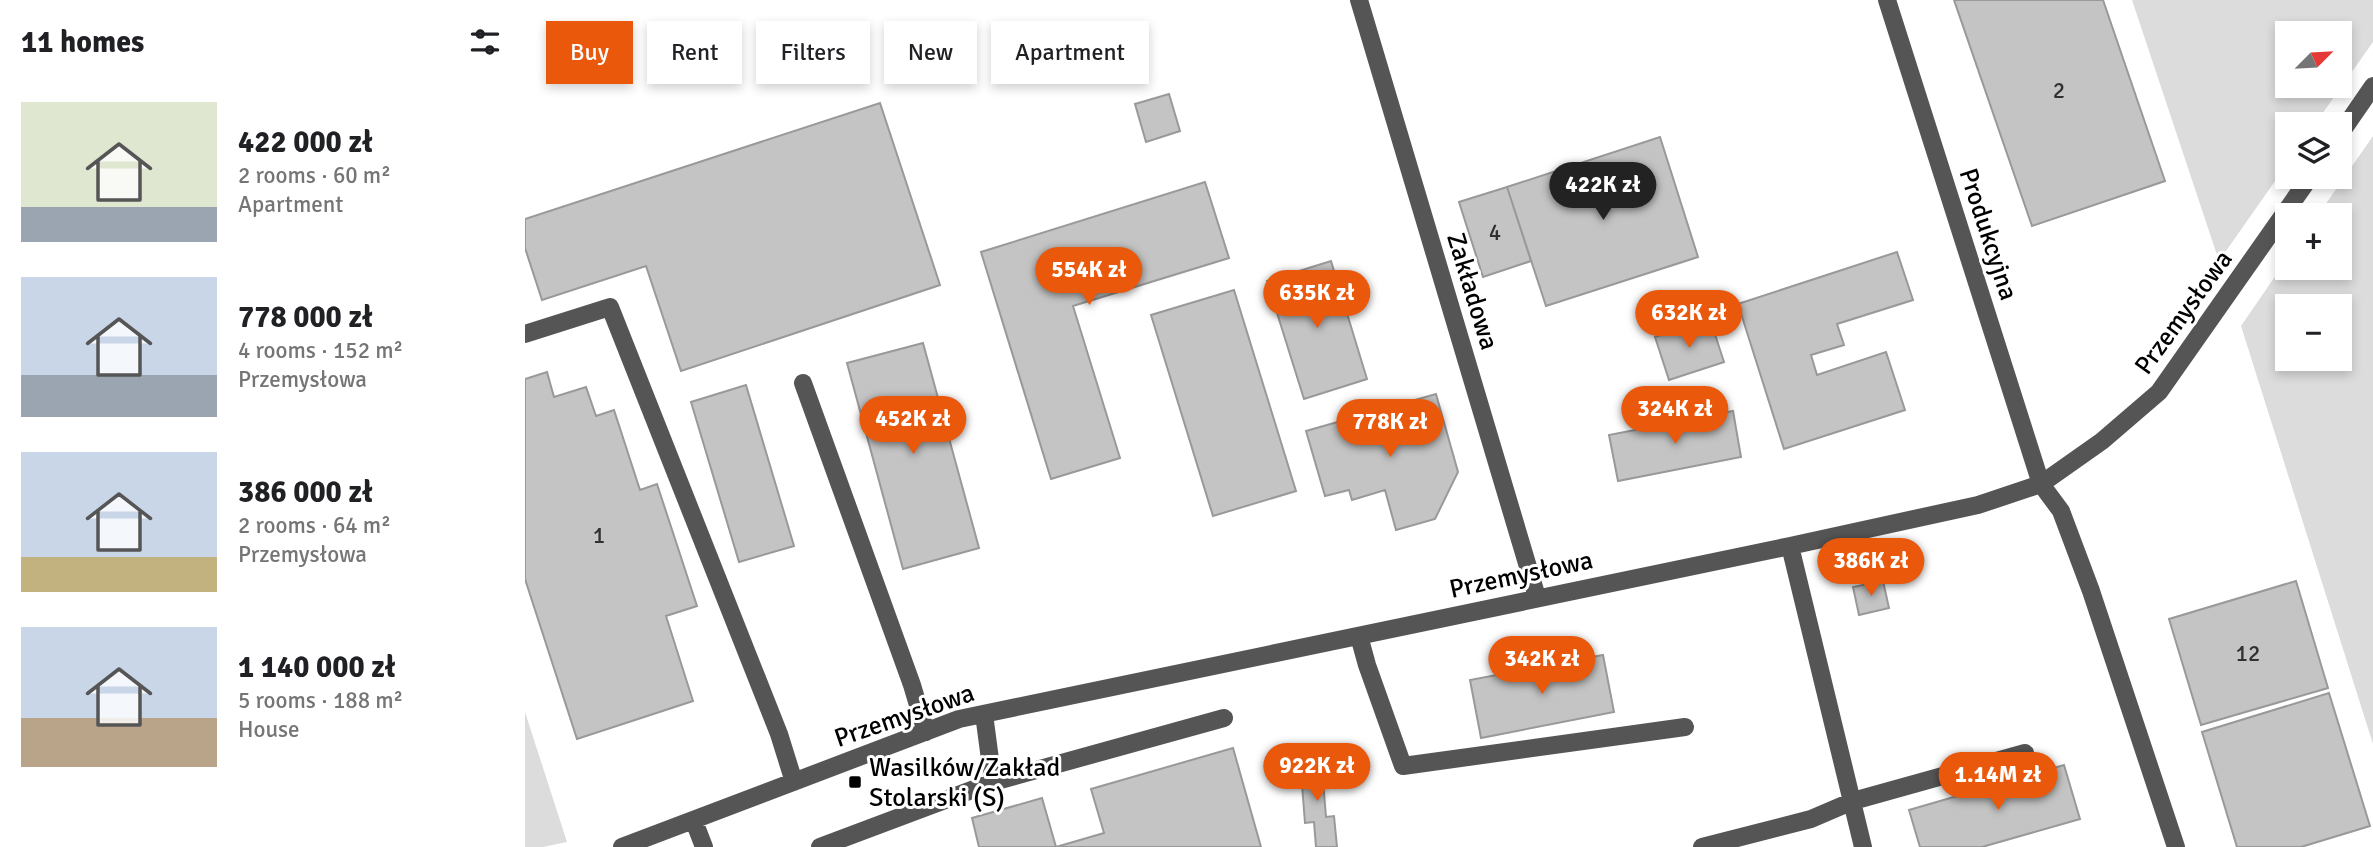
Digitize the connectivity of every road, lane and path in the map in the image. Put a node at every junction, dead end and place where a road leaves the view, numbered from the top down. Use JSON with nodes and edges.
{"nodes":[{"id":1,"x":1359,"y":0,"type":"edge"},
{"id":2,"x":1887,"y":0,"type":"edge"},
{"id":3,"x":2373,"y":86,"type":"edge"},
{"id":4,"x":2352,"y":117,"type":"edge"},
{"id":5,"x":2302,"y":189,"type":"edge"},
{"id":6,"x":525,"y":334,"type":"edge"},
{"id":7,"x":803,"y":383,"type":"dead end"},
{"id":8,"x":2041,"y":484,"type":"junction"},
{"id":9,"x":1790,"y":546,"type":"junction"},
{"id":10,"x":1537,"y":597,"type":"junction"},
{"id":11,"x":1359,"y":636,"type":"junction"},
{"id":12,"x":984,"y":714,"type":"junction"},
{"id":13,"x":1224,"y":718,"type":"dead end"},
{"id":14,"x":1685,"y":727,"type":"dead end"},
{"id":15,"x":926,"y":732,"type":"junction"},
{"id":16,"x":2025,"y":753,"type":"dead end"},
{"id":17,"x":794,"y":782,"type":"junction"},
{"id":18,"x":992,"y":782,"type":"junction"},
{"id":19,"x":1853,"y":801,"type":"junction"},
{"id":20,"x":694,"y":821,"type":"junction"},
{"id":21,"x":622,"y":847,"type":"edge"},
{"id":22,"x":704,"y":847,"type":"edge"},
{"id":23,"x":820,"y":847,"type":"edge"},
{"id":24,"x":1702,"y":847,"type":"edge"},
{"id":25,"x":1863,"y":847,"type":"edge"},
{"id":26,"x":2176,"y":847,"type":"edge"}],
"edges":[{"from":1,"to":10,"type":"street","name":"Zakładowa"},
{"from":2,"to":8,"type":"street","name":"Produkcyjna"},
{"from":3,"to":4,"type":"street"},
{"from":5,"to":8,"type":"street","name":"Przemysłowa"},
{"from":6,"to":17,"type":"street"},
{"from":7,"to":15,"type":"street"},
{"from":8,"to":9,"type":"street","name":"Przemysłowa"},
{"from":8,"to":26,"type":"street","name":"Produkcyjna"},
{"from":9,"to":10,"type":"street","name":"Przemysłowa"},
{"from":9,"to":19,"type":"street"},
{"from":10,"to":11,"type":"street","name":"Przemysłowa"},
{"from":11,"to":12,"type":"street","name":"Przemysłowa"},
{"from":11,"to":14,"type":"street"},
{"from":12,"to":15,"type":"street","name":"Przemysłowa"},
{"from":12,"to":18,"type":"street"},
{"from":13,"to":18,"type":"street"},
{"from":15,"to":17,"type":"street","name":"Przemysłowa"},
{"from":16,"to":19,"type":"street"},
{"from":17,"to":20,"type":"street","name":"Przemysłowa"},
{"from":18,"to":23,"type":"street"},
{"from":19,"to":24,"type":"street"},
{"from":19,"to":25,"type":"street"},
{"from":20,"to":21,"type":"street","name":"Przemysłowa"},
{"from":20,"to":22,"type":"street"}]}
